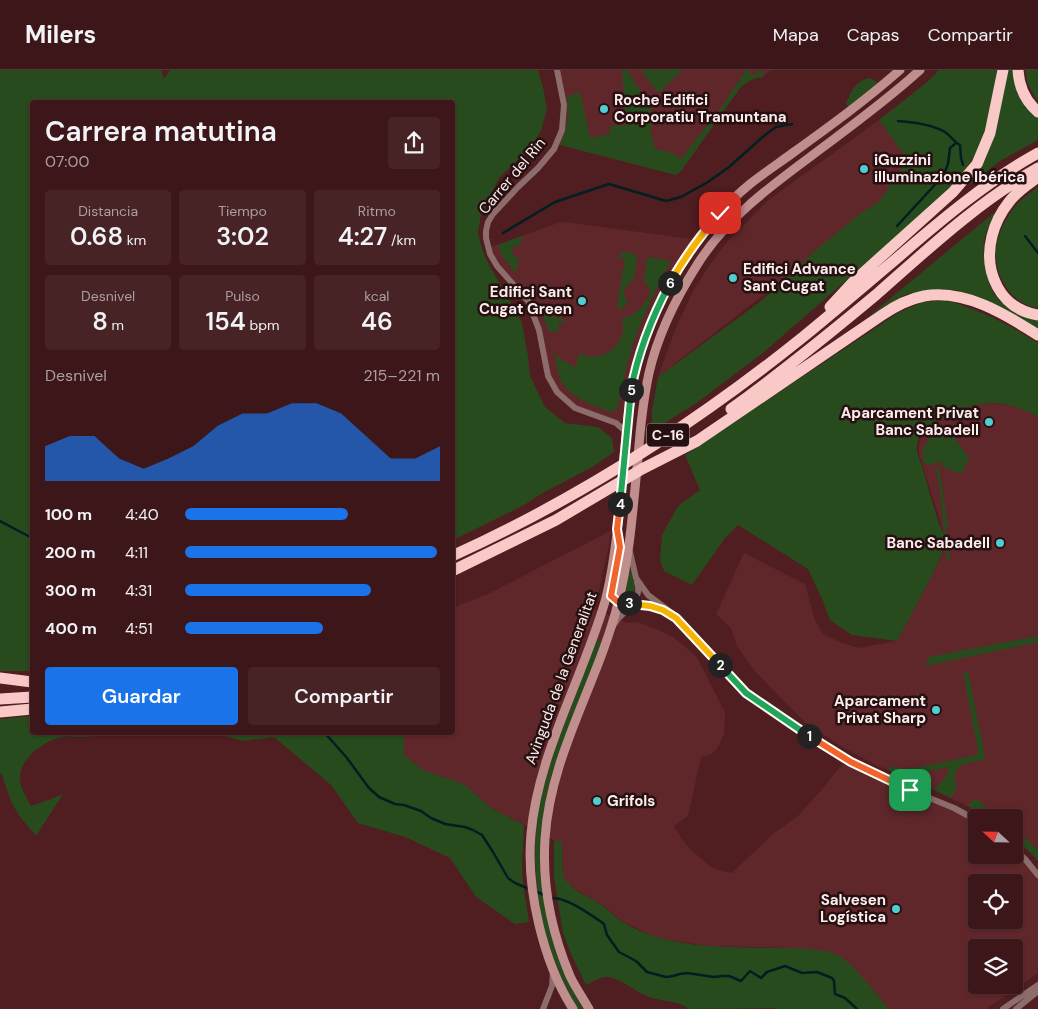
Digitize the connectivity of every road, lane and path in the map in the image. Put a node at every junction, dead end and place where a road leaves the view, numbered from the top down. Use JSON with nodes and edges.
{"nodes":[{"id":1,"x":557,"y":70,"type":"edge"},
{"id":2,"x":900,"y":70,"type":"edge"},
{"id":3,"x":920,"y":70,"type":"edge"},
{"id":4,"x":1002,"y":70,"type":"edge"},
{"id":5,"x":1018,"y":70,"type":"edge"},
{"id":6,"x":1038,"y":112,"type":"edge"},
{"id":7,"x":1038,"y":154,"type":"edge"},
{"id":8,"x":1038,"y":168,"type":"edge"},
{"id":9,"x":1038,"y":177,"type":"edge"},
{"id":10,"x":1038,"y":315,"type":"edge"},
{"id":11,"x":1038,"y":335,"type":"edge"},
{"id":12,"x":804,"y":336,"type":"junction"},
{"id":13,"x":629,"y":411,"type":"junction"},
{"id":14,"x":616,"y":423,"type":"junction"},
{"id":15,"x":626,"y":437,"type":"junction"},
{"id":16,"x":642,"y":469,"type":"junction"},
{"id":17,"x":632,"y":515,"type":"junction"},
{"id":18,"x":617,"y":529,"type":"junction"},
{"id":19,"x":455,"y":555,"type":"edge"},
{"id":20,"x":455,"y":570,"type":"edge"},
{"id":21,"x":636,"y":578,"type":"junction"},
{"id":22,"x":623,"y":602,"type":"junction"},
{"id":23,"x":641,"y":605,"type":"junction"},
{"id":24,"x":676,"y":618,"type":"junction"},
{"id":25,"x":610,"y":633,"type":"junction"},
{"id":26,"x":0,"y":678,"type":"edge"},
{"id":27,"x":30,"y":682,"type":"edge"},
{"id":28,"x":30,"y":682,"type":"edge"},
{"id":29,"x":0,"y":685,"type":"edge"},
{"id":30,"x":30,"y":697,"type":"edge"},
{"id":31,"x":0,"y":698,"type":"edge"},
{"id":32,"x":30,"y":709,"type":"edge"},
{"id":33,"x":0,"y":712,"type":"edge"},
{"id":34,"x":968,"y":816,"type":"edge"},
{"id":35,"x":1023,"y":857,"type":"edge"},
{"id":36,"x":1038,"y":875,"type":"edge"},
{"id":37,"x":553,"y":971,"type":"junction"},
{"id":38,"x":1038,"y":985,"type":"edge"},
{"id":39,"x":1038,"y":991,"type":"edge"},
{"id":40,"x":543,"y":1009,"type":"edge"},
{"id":41,"x":573,"y":1009,"type":"edge"},
{"id":42,"x":589,"y":1009,"type":"edge"},
{"id":43,"x":1002,"y":1009,"type":"edge"},
{"id":44,"x":1016,"y":1009,"type":"edge"}],
"edges":[{"from":1,"to":14,"type":"street","name":"Carrer del Rin"},
{"from":2,"to":13,"type":"street","name":"Avinguda de la Generalitat"},
{"from":3,"to":17,"type":"street","name":"Avinguda de la Generalitat"},
{"from":4,"to":12,"type":"highway"},
{"from":5,"to":6,"type":"highway"},
{"from":7,"to":12,"type":"highway","number":"C-16"},
{"from":8,"to":16,"type":"highway","number":"C-16"},
{"from":9,"to":10,"type":"highway"},
{"from":11,"to":16,"type":"highway"},
{"from":12,"to":19,"type":"highway","number":"C-16"},
{"from":13,"to":14,"type":"street"},
{"from":13,"to":15,"type":"street","name":"Avinguda de la Generalitat"},
{"from":14,"to":15,"type":"street"},
{"from":15,"to":18,"type":"street","name":"Avinguda de la Generalitat"},
{"from":16,"to":20,"type":"highway","number":"C-16"},
{"from":17,"to":21,"type":"street"},
{"from":17,"to":22,"type":"street","name":"Avinguda de la Generalitat"},
{"from":18,"to":22,"type":"street"},
{"from":18,"to":37,"type":"street","name":"Avinguda de la Generalitat"},
{"from":21,"to":22,"type":"street"},
{"from":21,"to":24,"type":"street"},
{"from":22,"to":23,"type":"street"},
{"from":22,"to":25,"type":"street","name":"Avinguda de la Generalitat"},
{"from":23,"to":24,"type":"street"},
{"from":23,"to":25,"type":"street"},
{"from":24,"to":34,"type":"street"},
{"from":25,"to":42,"type":"street","name":"Avinguda de la Generalitat"},
{"from":26,"to":27,"type":"highway"},
{"from":28,"to":29,"type":"highway"},
{"from":30,"to":31,"type":"highway"},
{"from":32,"to":33,"type":"highway"},
{"from":35,"to":36,"type":"street"},
{"from":37,"to":40,"type":"street"},
{"from":37,"to":41,"type":"street","name":"Avinguda de la Generalitat"},
{"from":38,"to":43,"type":"street"},
{"from":39,"to":44,"type":"street"}]}
